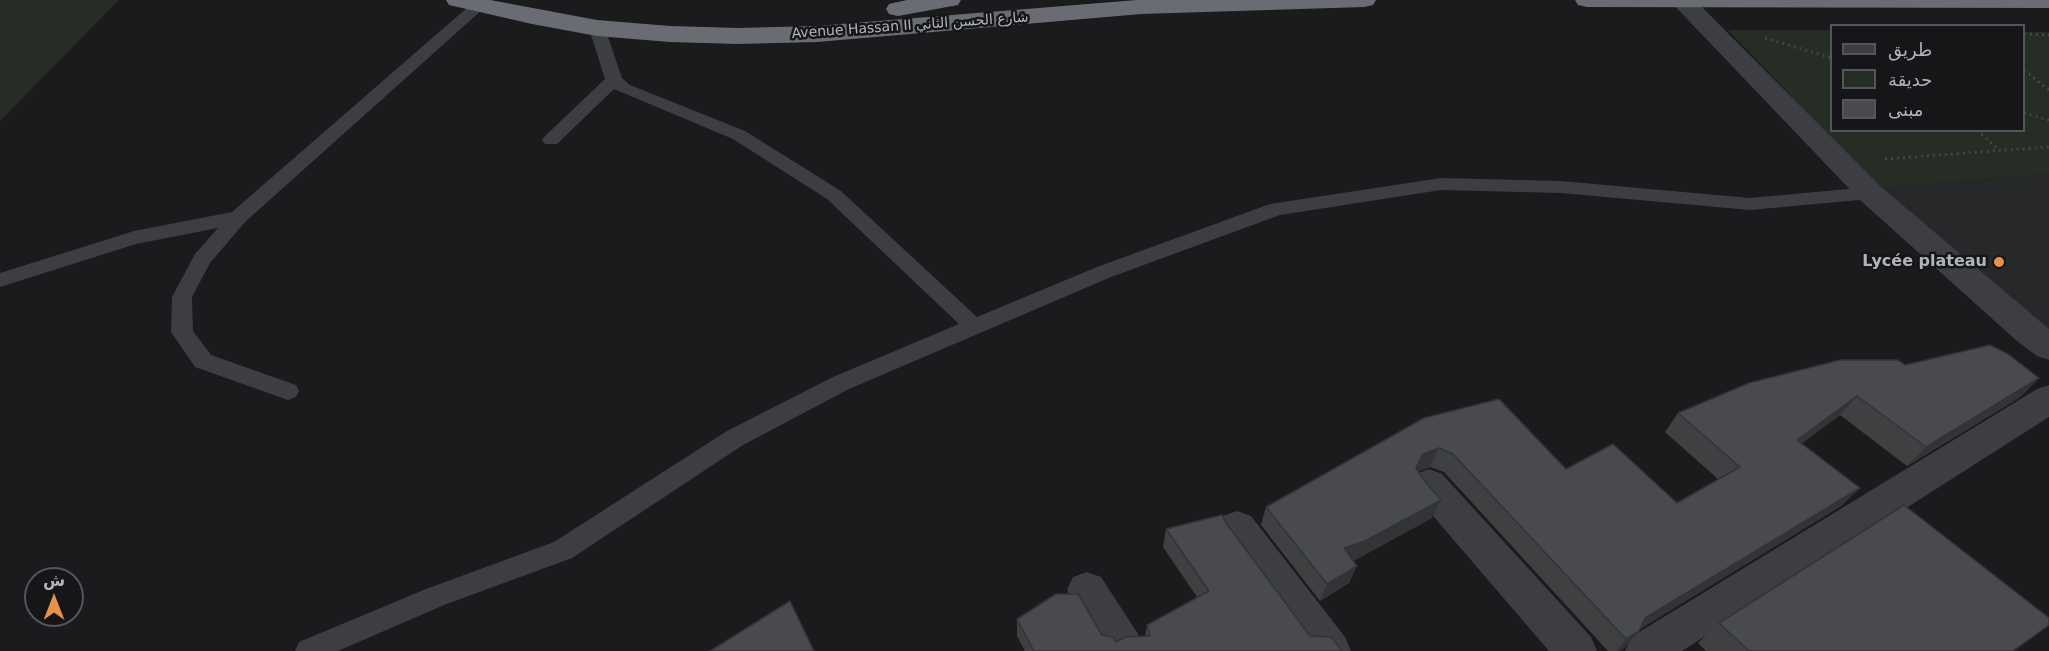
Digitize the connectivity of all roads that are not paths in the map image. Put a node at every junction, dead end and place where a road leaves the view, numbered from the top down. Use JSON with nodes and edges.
{"nodes":[{"id":1,"x":560,"y":0,"type":"edge"},
{"id":2,"x":949,"y":0,"type":"edge"},
{"id":3,"x":1364,"y":0,"type":"edge"},
{"id":4,"x":1587,"y":0,"type":"edge"},
{"id":5,"x":1681,"y":0,"type":"edge"},
{"id":6,"x":2049,"y":1,"type":"edge"},
{"id":7,"x":474,"y":2,"type":"edge"},
{"id":8,"x":597,"y":28,"type":"junction"},
{"id":9,"x":614,"y":80,"type":"junction"},
{"id":10,"x":551,"y":140,"type":"dead end"},
{"id":11,"x":1870,"y":193,"type":"junction"},
{"id":12,"x":238,"y":217,"type":"junction"},
{"id":13,"x":0,"y":280,"type":"edge"},
{"id":14,"x":975,"y":327,"type":"junction"},
{"id":15,"x":2049,"y":347,"type":"edge"},
{"id":16,"x":288,"y":391,"type":"dead end"},
{"id":17,"x":2049,"y":399,"type":"edge"},
{"id":18,"x":1429,"y":485,"type":"edge"},
{"id":19,"x":1237,"y":528,"type":"dead end"},
{"id":20,"x":1087,"y":590,"type":"dead end"},
{"id":21,"x":308,"y":651,"type":"edge"},
{"id":22,"x":1125,"y":651,"type":"edge"},
{"id":23,"x":1330,"y":651,"type":"edge"},
{"id":24,"x":1576,"y":651,"type":"edge"},
{"id":25,"x":1646,"y":651,"type":"edge"}],
"edges":[{"from":1,"to":2,"type":"highway","name":"Avenue Hassan II شارع الحسن الثاني"},
{"from":3,"to":8,"type":"highway","name":"Avenue Hassan II شارع الحسن الثاني"},
{"from":4,"to":5,"type":"highway"},
{"from":5,"to":6,"type":"highway"},
{"from":5,"to":11,"type":"street"},
{"from":7,"to":8,"type":"highway","name":"Avenue Hassan II شارع الحسن الثاني"},
{"from":7,"to":12,"type":"lane"},
{"from":8,"to":9,"type":"lane"},
{"from":9,"to":10,"type":"lane"},
{"from":9,"to":14,"type":"lane"},
{"from":11,"to":14,"type":"lane"},
{"from":11,"to":15,"type":"street"},
{"from":12,"to":13,"type":"lane"},
{"from":12,"to":16,"type":"lane"},
{"from":14,"to":21,"type":"lane"},
{"from":17,"to":25,"type":"street"},
{"from":18,"to":24,"type":"street"},
{"from":19,"to":23,"type":"street"},
{"from":20,"to":22,"type":"street"}]}
